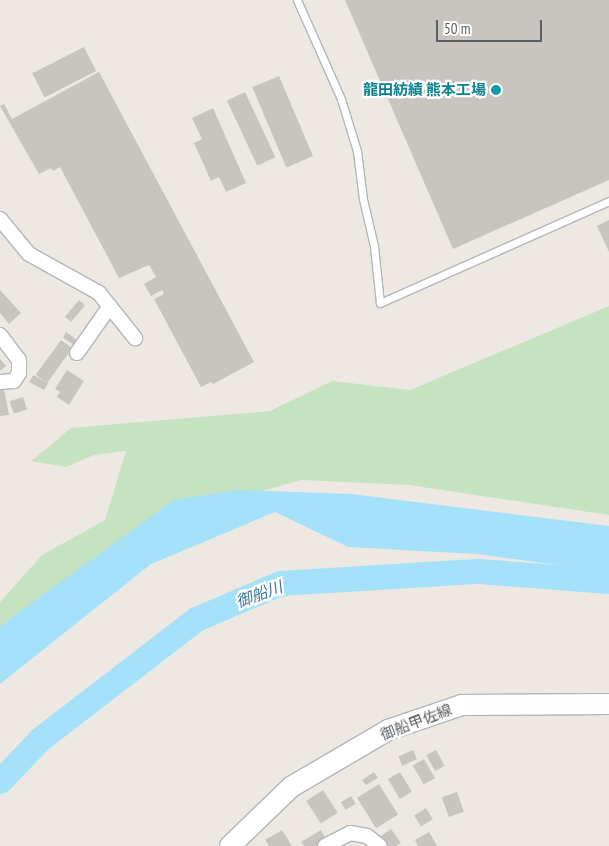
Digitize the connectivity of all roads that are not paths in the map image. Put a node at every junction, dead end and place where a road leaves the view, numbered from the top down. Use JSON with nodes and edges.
{"nodes":[{"id":1,"x":297,"y":0,"type":"edge"},
{"id":2,"x":609,"y":201,"type":"edge"},
{"id":3,"x":0,"y":219,"type":"edge"},
{"id":4,"x":110,"y":306,"type":"junction"},
{"id":5,"x":0,"y":335,"type":"edge"},
{"id":6,"x":135,"y":338,"type":"dead end"},
{"id":7,"x":77,"y":353,"type":"dead end"},
{"id":8,"x":0,"y":382,"type":"edge"},
{"id":9,"x":609,"y":704,"type":"edge"},
{"id":10,"x":230,"y":846,"type":"edge"},
{"id":11,"x":326,"y":846,"type":"edge"},
{"id":12,"x":380,"y":846,"type":"edge"}],
"edges":[{"from":1,"to":2,"type":"lane"},
{"from":3,"to":4,"type":"street"},
{"from":4,"to":6,"type":"street"},
{"from":4,"to":7,"type":"street"},
{"from":5,"to":8,"type":"street"},
{"from":9,"to":10,"type":"main road","name":"御船甲佐線"},
{"from":11,"to":12,"type":"street"}]}
